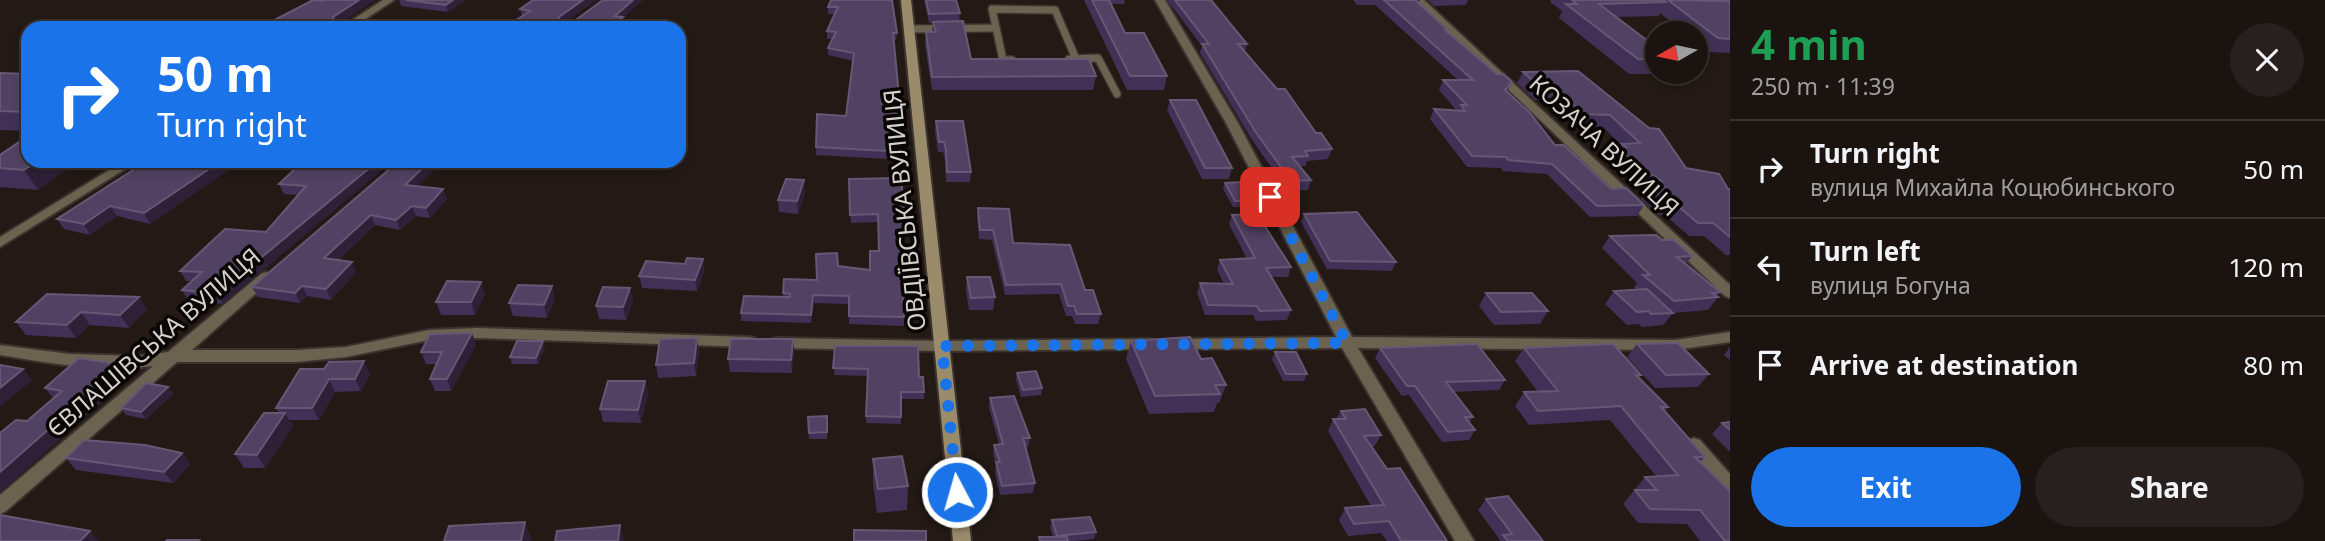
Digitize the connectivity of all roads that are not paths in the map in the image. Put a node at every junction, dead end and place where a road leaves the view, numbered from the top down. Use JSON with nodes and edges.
{"nodes":[{"id":1,"x":389,"y":0,"type":"edge"},
{"id":2,"x":906,"y":0,"type":"edge"},
{"id":3,"x":1160,"y":0,"type":"edge"},
{"id":4,"x":1419,"y":0,"type":"edge"},
{"id":5,"x":356,"y":21,"type":"edge"},
{"id":6,"x":995,"y":28,"type":"junction"},
{"id":7,"x":909,"y":29,"type":"junction"},
{"id":8,"x":1064,"y":59,"type":"edge"},
{"id":9,"x":1076,"y":59,"type":"junction"},
{"id":10,"x":1027,"y":60,"type":"edge"},
{"id":11,"x":1116,"y":94,"type":"dead end"},
{"id":12,"x":121,"y":168,"type":"edge"},
{"id":13,"x":0,"y":243,"type":"edge"},
{"id":14,"x":277,"y":268,"type":"edge"},
{"id":15,"x":1730,"y":293,"type":"edge"},
{"id":16,"x":1730,"y":337,"type":"edge"},
{"id":17,"x":1347,"y":343,"type":"junction"},
{"id":18,"x":1603,"y":344,"type":"junction"},
{"id":19,"x":942,"y":346,"type":"junction"},
{"id":20,"x":0,"y":350,"type":"edge"},
{"id":21,"x":171,"y":357,"type":"junction"},
{"id":22,"x":1622,"y":365,"type":"edge"},
{"id":23,"x":1686,"y":437,"type":"edge"},
{"id":24,"x":1730,"y":486,"type":"edge"},
{"id":25,"x":0,"y":506,"type":"edge"},
{"id":26,"x":962,"y":541,"type":"edge"},
{"id":27,"x":1465,"y":541,"type":"edge"}],
"edges":[{"from":1,"to":5,"type":"street"},
{"from":2,"to":7,"type":"main road","name":"ОВДІЇВСЬКА ВУЛИЦЯ"},
{"from":3,"to":17,"type":"street"},
{"from":4,"to":15,"type":"street","name":"КОЗАЧА ВУЛИЦЯ"},
{"from":6,"to":7,"type":"lane"},
{"from":6,"to":9,"type":"lane"},
{"from":6,"to":10,"type":"lane"},
{"from":7,"to":19,"type":"main road","name":"ОВДІЇВСЬКА ВУЛИЦЯ"},
{"from":8,"to":9,"type":"lane"},
{"from":9,"to":11,"type":"lane"},
{"from":12,"to":13,"type":"street"},
{"from":14,"to":21,"type":"street","name":"ЄВЛАШІВСЬКА ВУЛИЦЯ"},
{"from":16,"to":18,"type":"street"},
{"from":17,"to":18,"type":"street"},
{"from":17,"to":19,"type":"street"},
{"from":17,"to":27,"type":"street"},
{"from":18,"to":22,"type":"street"},
{"from":19,"to":21,"type":"street"},
{"from":19,"to":26,"type":"main road","name":"ОВДІЇВСЬКА ВУЛИЦЯ"},
{"from":20,"to":21,"type":"street"},
{"from":21,"to":25,"type":"street","name":"ЄВЛАШІВСЬКА ВУЛИЦЯ"},
{"from":23,"to":24,"type":"street"}]}
